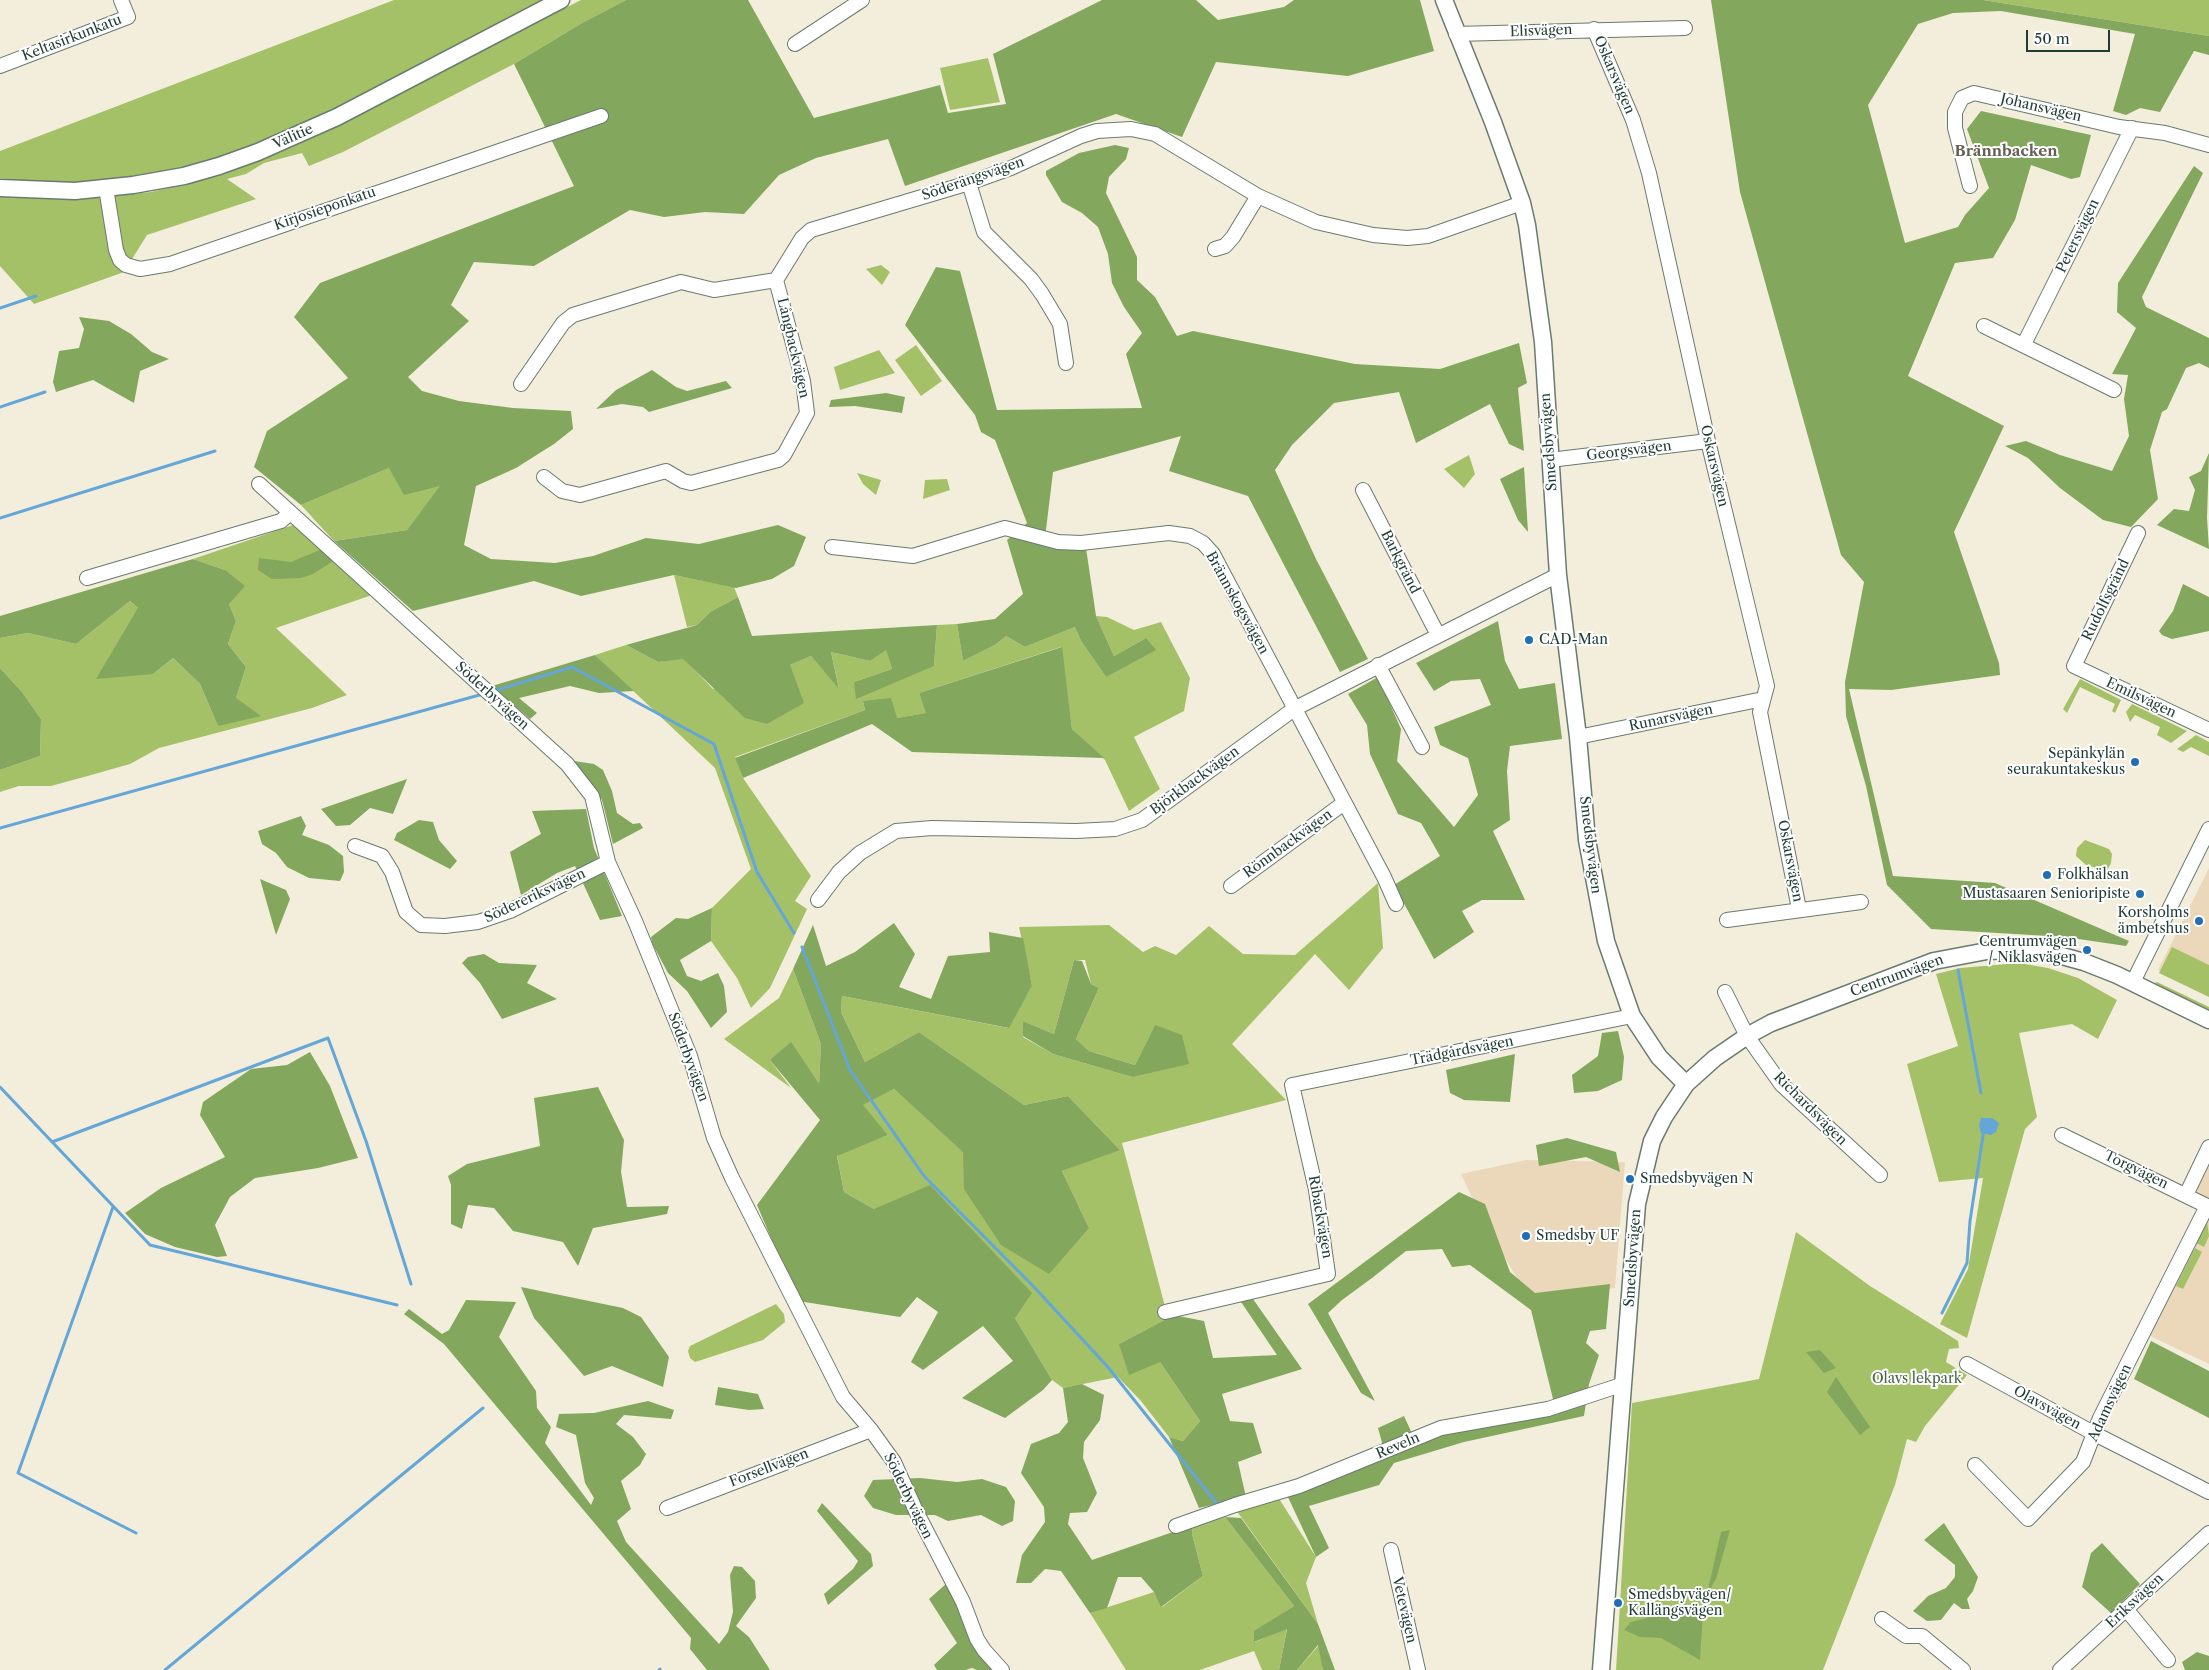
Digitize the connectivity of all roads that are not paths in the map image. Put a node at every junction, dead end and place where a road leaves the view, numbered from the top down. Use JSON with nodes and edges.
{"nodes":[{"id":1,"x":121,"y":0,"type":"edge"},
{"id":2,"x":561,"y":0,"type":"edge"},
{"id":3,"x":862,"y":0,"type":"edge"},
{"id":4,"x":1444,"y":0,"type":"edge"},
{"id":5,"x":1685,"y":28,"type":"dead end"},
{"id":6,"x":1594,"y":29,"type":"junction"},
{"id":7,"x":1456,"y":34,"type":"junction"},
{"id":8,"x":795,"y":44,"type":"dead end"},
{"id":9,"x":0,"y":66,"type":"edge"},
{"id":10,"x":601,"y":116,"type":"dead end"},
{"id":11,"x":2132,"y":128,"type":"junction"},
{"id":12,"x":2209,"y":145,"type":"edge"},
{"id":13,"x":969,"y":183,"type":"junction"},
{"id":14,"x":1970,"y":186,"type":"dead end"},
{"id":15,"x":0,"y":188,"type":"edge"},
{"id":16,"x":106,"y":188,"type":"junction"},
{"id":17,"x":1258,"y":196,"type":"junction"},
{"id":18,"x":1522,"y":203,"type":"junction"},
{"id":19,"x":1215,"y":249,"type":"dead end"},
{"id":20,"x":776,"y":280,"type":"junction"},
{"id":21,"x":1984,"y":326,"type":"dead end"},
{"id":22,"x":2024,"y":344,"type":"junction"},
{"id":23,"x":1066,"y":363,"type":"dead end"},
{"id":24,"x":521,"y":384,"type":"dead end"},
{"id":25,"x":2114,"y":390,"type":"dead end"},
{"id":26,"x":1708,"y":441,"type":"junction"},
{"id":27,"x":1550,"y":460,"type":"junction"},
{"id":28,"x":544,"y":477,"type":"dead end"},
{"id":29,"x":259,"y":484,"type":"dead end"},
{"id":30,"x":1363,"y":490,"type":"dead end"},
{"id":31,"x":290,"y":513,"type":"junction"},
{"id":32,"x":2138,"y":533,"type":"dead end"},
{"id":33,"x":832,"y":547,"type":"dead end"},
{"id":34,"x":1558,"y":575,"type":"junction"},
{"id":35,"x":87,"y":578,"type":"dead end"},
{"id":36,"x":1438,"y":635,"type":"junction"},
{"id":37,"x":1378,"y":665,"type":"junction"},
{"id":38,"x":2074,"y":666,"type":"joint"},
{"id":39,"x":1763,"y":699,"type":"junction"},
{"id":40,"x":1294,"y":709,"type":"junction"},
{"id":41,"x":2209,"y":730,"type":"edge"},
{"id":42,"x":1578,"y":738,"type":"junction"},
{"id":43,"x":1422,"y":747,"type":"dead end"},
{"id":44,"x":1344,"y":803,"type":"junction"},
{"id":45,"x":2209,"y":829,"type":"edge"},
{"id":46,"x":355,"y":846,"type":"dead end"},
{"id":47,"x":608,"y":862,"type":"junction"},
{"id":48,"x":1232,"y":886,"type":"dead end"},
{"id":49,"x":818,"y":900,"type":"dead end"},
{"id":50,"x":1861,"y":902,"type":"dead end"},
{"id":51,"x":1396,"y":904,"type":"dead end"},
{"id":52,"x":1799,"y":909,"type":"junction"},
{"id":53,"x":1727,"y":920,"type":"dead end"},
{"id":54,"x":2133,"y":982,"type":"junction"},
{"id":55,"x":1725,"y":992,"type":"dead end"},
{"id":56,"x":1632,"y":1016,"type":"junction"},
{"id":57,"x":2209,"y":1020,"type":"edge"},
{"id":58,"x":1747,"y":1036,"type":"junction"},
{"id":59,"x":1686,"y":1084,"type":"junction"},
{"id":60,"x":1292,"y":1085,"type":"joint"},
{"id":61,"x":2062,"y":1135,"type":"dead end"},
{"id":62,"x":2209,"y":1147,"type":"edge"},
{"id":63,"x":1880,"y":1175,"type":"dead end"},
{"id":64,"x":2186,"y":1195,"type":"junction"},
{"id":65,"x":2208,"y":1206,"type":"edge"},
{"id":66,"x":1165,"y":1312,"type":"dead end"},
{"id":67,"x":1967,"y":1364,"type":"dead end"},
{"id":68,"x":1624,"y":1384,"type":"junction"},
{"id":69,"x":871,"y":1430,"type":"junction"},
{"id":70,"x":2096,"y":1434,"type":"junction"},
{"id":71,"x":1975,"y":1465,"type":"dead end"},
{"id":72,"x":2209,"y":1492,"type":"edge"},
{"id":73,"x":667,"y":1508,"type":"dead end"},
{"id":74,"x":1176,"y":1526,"type":"dead end"},
{"id":75,"x":2209,"y":1532,"type":"edge"},
{"id":76,"x":1390,"y":1550,"type":"dead end"},
{"id":77,"x":2126,"y":1609,"type":"junction"},
{"id":78,"x":1882,"y":1619,"type":"dead end"},
{"id":79,"x":2168,"y":1660,"type":"dead end"},
{"id":80,"x":1002,"y":1670,"type":"edge"},
{"id":81,"x":1418,"y":1670,"type":"edge"},
{"id":82,"x":1601,"y":1670,"type":"edge"},
{"id":83,"x":1963,"y":1670,"type":"edge"},
{"id":84,"x":2060,"y":1670,"type":"edge"}],
"edges":[{"from":1,"to":9,"type":"street","name":"Keltasirkunkatu"},
{"from":2,"to":16,"type":"main road","name":"Välitie"},
{"from":3,"to":8,"type":"street"},
{"from":4,"to":7,"type":"main road","name":"Smedsbyvägen"},
{"from":5,"to":6,"type":"street","name":"Elisvägen"},
{"from":6,"to":7,"type":"street","name":"Elisvägen"},
{"from":6,"to":26,"type":"street","name":"Oskarsvägen"},
{"from":7,"to":18,"type":"main road","name":"Smedsbyvägen"},
{"from":10,"to":16,"type":"street","name":"Kirjosieponkatu"},
{"from":11,"to":12,"type":"street","name":"Johansvägen"},
{"from":11,"to":14,"type":"street","name":"Johansvägen"},
{"from":11,"to":22,"type":"street","name":"Petersvägen"},
{"from":13,"to":17,"type":"street","name":"Söderängsvägen"},
{"from":13,"to":20,"type":"street","name":"Söderängsvägen"},
{"from":13,"to":23,"type":"street"},
{"from":15,"to":16,"type":"main road","name":"Välitie"},
{"from":17,"to":18,"type":"street","name":"Söderängsvägen"},
{"from":17,"to":19,"type":"street"},
{"from":18,"to":27,"type":"main road","name":"Smedsbyvägen"},
{"from":20,"to":24,"type":"street"},
{"from":20,"to":28,"type":"street","name":"Långbackvägen"},
{"from":21,"to":22,"type":"street"},
{"from":22,"to":25,"type":"street"},
{"from":26,"to":27,"type":"street","name":"Georgsvägen"},
{"from":26,"to":39,"type":"street","name":"Oskarsvägen"},
{"from":27,"to":34,"type":"main road","name":"Smedsbyvägen"},
{"from":29,"to":31,"type":"street","name":"Söderbyvägen"},
{"from":30,"to":36,"type":"street","name":"Barkgränd"},
{"from":31,"to":35,"type":"street"},
{"from":31,"to":47,"type":"street","name":"Söderbyvägen"},
{"from":32,"to":38,"type":"street","name":"Rudolfsgränd"},
{"from":33,"to":40,"type":"street","name":"Brännskogsvägen"},
{"from":34,"to":36,"type":"street","name":"Björkbackvägen"},
{"from":34,"to":42,"type":"main road","name":"Smedsbyvägen"},
{"from":36,"to":37,"type":"street","name":"Björkbackvägen"},
{"from":37,"to":40,"type":"street","name":"Björkbackvägen"},
{"from":37,"to":43,"type":"street"},
{"from":38,"to":41,"type":"street","name":"Emilsvägen"},
{"from":39,"to":42,"type":"street","name":"Runarsvägen"},
{"from":39,"to":52,"type":"street","name":"Oskarsvägen"},
{"from":40,"to":44,"type":"street","name":"Rönnbackvägen"},
{"from":40,"to":49,"type":"street","name":"Björkbackvägen"},
{"from":42,"to":56,"type":"main road","name":"Smedsbyvägen"},
{"from":44,"to":48,"type":"street","name":"Rönnbackvägen"},
{"from":44,"to":51,"type":"street","name":"Rönnbackvägen"},
{"from":45,"to":54,"type":"street"},
{"from":46,"to":47,"type":"street","name":"Södereriksvägen"},
{"from":47,"to":69,"type":"street","name":"Söderbyvägen"},
{"from":50,"to":52,"type":"street"},
{"from":52,"to":53,"type":"street"},
{"from":54,"to":57,"type":"main road","name":"Centrumvägen"},
{"from":54,"to":58,"type":"main road","name":"Centrumvägen"},
{"from":55,"to":58,"type":"street","name":"Richardsvägen"},
{"from":56,"to":59,"type":"main road","name":"Smedsbyvägen"},
{"from":56,"to":60,"type":"street","name":"Trädgårdsvägen"},
{"from":58,"to":59,"type":"main road","name":"Centrumvägen"},
{"from":58,"to":63,"type":"street","name":"Richardsvägen"},
{"from":59,"to":68,"type":"main road","name":"Smedsbyvägen"},
{"from":60,"to":66,"type":"street","name":"Ribackvägen"},
{"from":61,"to":64,"type":"street","name":"Torgvägen"},
{"from":62,"to":64,"type":"street"},
{"from":64,"to":65,"type":"street","name":"Torgvägen"},
{"from":65,"to":70,"type":"street","name":"Adamsvägen"},
{"from":67,"to":70,"type":"street","name":"Olavsvägen"},
{"from":68,"to":74,"type":"street","name":"Reveln"},
{"from":68,"to":82,"type":"main road","name":"Smedsbyvägen"},
{"from":69,"to":73,"type":"street","name":"Forsellvägen"},
{"from":69,"to":80,"type":"street","name":"Söderbyvägen"},
{"from":70,"to":71,"type":"street","name":"Adamsvägen"},
{"from":70,"to":72,"type":"street","name":"Olavsvägen"},
{"from":75,"to":77,"type":"street","name":"Eriksvägen"},
{"from":76,"to":81,"type":"street","name":"Vetevägen"},
{"from":77,"to":79,"type":"street"},
{"from":77,"to":84,"type":"street","name":"Eriksvägen"},
{"from":78,"to":83,"type":"street"}]}
